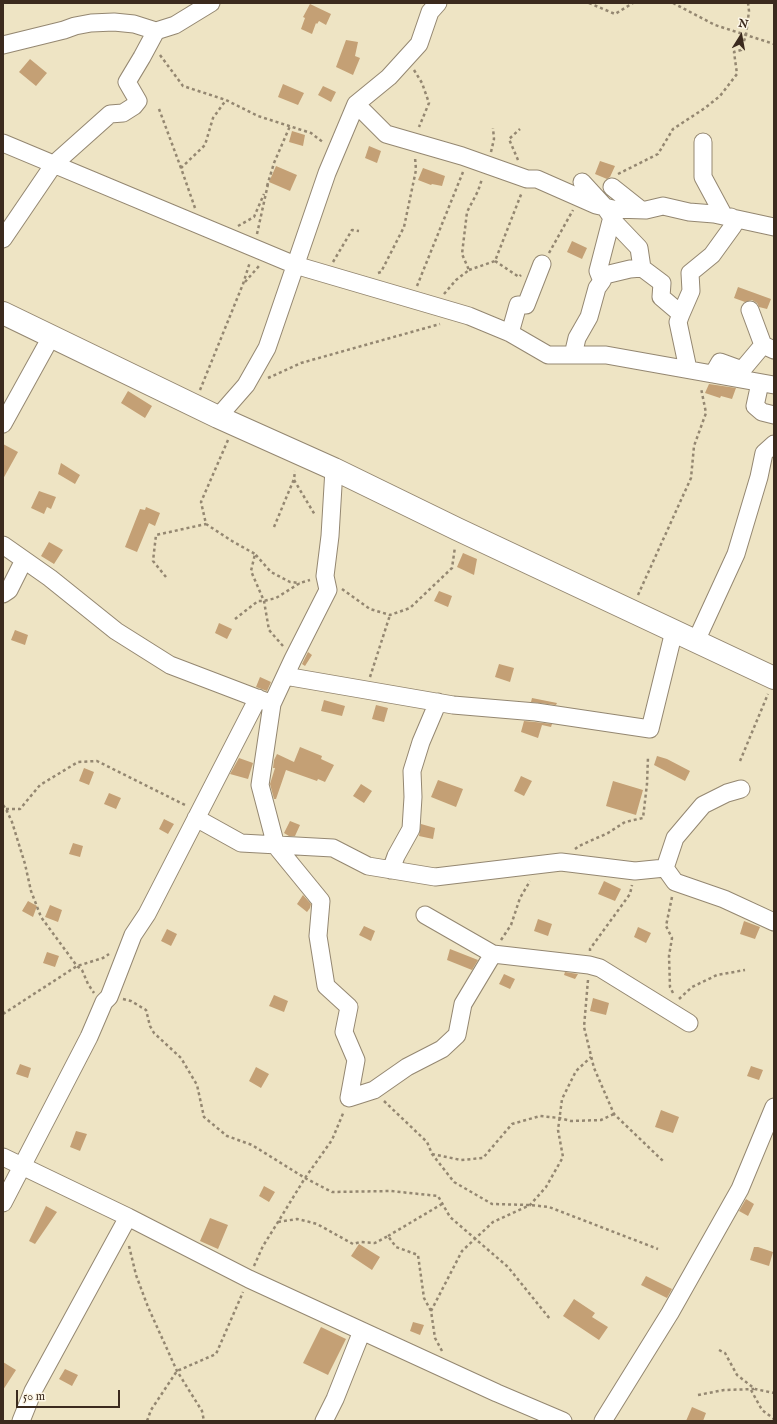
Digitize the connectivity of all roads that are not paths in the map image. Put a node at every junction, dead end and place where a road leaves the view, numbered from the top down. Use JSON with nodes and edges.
{"nodes":[{"id":1,"x":210,"y":3,"type":"edge"},
{"id":2,"x":438,"y":3,"type":"edge"},
{"id":3,"x":153,"y":36,"type":"junction"},
{"id":4,"x":3,"y":45,"type":"edge"},
{"id":5,"x":356,"y":104,"type":"junction"},
{"id":6,"x":703,"y":142,"type":"dead end"},
{"id":7,"x":3,"y":143,"type":"edge"},
{"id":8,"x":54,"y":164,"type":"junction"},
{"id":9,"x":612,"y":187,"type":"road end"},
{"id":10,"x":641,"y":210,"type":"junction"},
{"id":11,"x":608,"y":212,"type":"junction"},
{"id":12,"x":727,"y":216,"type":"junction"},
{"id":13,"x":774,"y":227,"type":"edge"},
{"id":14,"x":3,"y":239,"type":"edge"},
{"id":15,"x":542,"y":264,"type":"road end"},
{"id":16,"x":295,"y":265,"type":"junction"},
{"id":17,"x":642,"y":268,"type":"junction"},
{"id":18,"x":602,"y":281,"type":"junction"},
{"id":19,"x":750,"y":310,"type":"dead end"},
{"id":20,"x":3,"y":313,"type":"edge"},
{"id":21,"x":681,"y":314,"type":"junction"},
{"id":22,"x":510,"y":333,"type":"junction"},
{"id":23,"x":51,"y":337,"type":"junction"},
{"id":24,"x":768,"y":347,"type":"edge"},
{"id":25,"x":573,"y":355,"type":"junction"},
{"id":26,"x":700,"y":372,"type":"junction"},
{"id":27,"x":767,"y":384,"type":"edge"},
{"id":28,"x":774,"y":415,"type":"edge"},
{"id":29,"x":226,"y":421,"type":"junction"},
{"id":30,"x":3,"y":424,"type":"edge"},
{"id":31,"x":774,"y":444,"type":"edge"},
{"id":32,"x":334,"y":469,"type":"junction"},
{"id":33,"x":3,"y":545,"type":"edge"},
{"id":34,"x":24,"y":560,"type":"junction"},
{"id":35,"x":3,"y":594,"type":"edge"},
{"id":36,"x":674,"y":631,"type":"junction"},
{"id":37,"x":696,"y":641,"type":"junction"},
{"id":38,"x":285,"y":676,"type":"junction"},
{"id":39,"x":772,"y":683,"type":"edge"},
{"id":40,"x":265,"y":701,"type":"junction"},
{"id":41,"x":438,"y":702,"type":"junction"},
{"id":42,"x":740,"y":789,"type":"dead end"},
{"id":43,"x":197,"y":815,"type":"junction"},
{"id":44,"x":276,"y":846,"type":"junction"},
{"id":45,"x":665,"y":868,"type":"junction"},
{"id":46,"x":391,"y":870,"type":"junction"},
{"id":47,"x":425,"y":915,"type":"dead end"},
{"id":48,"x":774,"y":922,"type":"edge"},
{"id":49,"x":493,"y":954,"type":"junction"},
{"id":50,"x":689,"y":1023,"type":"dead end"},
{"id":51,"x":774,"y":1107,"type":"edge"},
{"id":52,"x":3,"y":1157,"type":"edge"},
{"id":53,"x":22,"y":1166,"type":"junction"},
{"id":54,"x":3,"y":1203,"type":"edge"},
{"id":55,"x":128,"y":1217,"type":"junction"},
{"id":56,"x":362,"y":1331,"type":"junction"},
{"id":57,"x":21,"y":1421,"type":"edge"},
{"id":58,"x":324,"y":1421,"type":"edge"},
{"id":59,"x":563,"y":1421,"type":"edge"},
{"id":60,"x":603,"y":1421,"type":"edge"}],
"edges":[{"from":1,"to":3,"type":"street"},
{"from":2,"to":5,"type":"street"},
{"from":3,"to":4,"type":"street"},
{"from":3,"to":8,"type":"street"},
{"from":5,"to":11,"type":"street"},
{"from":5,"to":16,"type":"street"},
{"from":6,"to":12,"type":"street"},
{"from":7,"to":8,"type":"street"},
{"from":8,"to":14,"type":"street"},
{"from":8,"to":16,"type":"street"},
{"from":9,"to":10,"type":"street"},
{"from":10,"to":11,"type":"street"},
{"from":10,"to":12,"type":"street"},
{"from":11,"to":17,"type":"street"},
{"from":11,"to":18,"type":"street"},
{"from":12,"to":13,"type":"street"},
{"from":12,"to":21,"type":"street"},
{"from":15,"to":22,"type":"street"},
{"from":16,"to":22,"type":"street"},
{"from":16,"to":29,"type":"street"},
{"from":17,"to":18,"type":"street"},
{"from":17,"to":21,"type":"street"},
{"from":18,"to":25,"type":"street"},
{"from":19,"to":24,"type":"street"},
{"from":20,"to":23,"type":"highway"},
{"from":21,"to":26,"type":"street"},
{"from":22,"to":25,"type":"street"},
{"from":23,"to":29,"type":"highway"},
{"from":23,"to":30,"type":"street"},
{"from":24,"to":26,"type":"street"},
{"from":25,"to":26,"type":"street"},
{"from":26,"to":27,"type":"street"},
{"from":27,"to":28,"type":"street"},
{"from":29,"to":32,"type":"highway"},
{"from":31,"to":37,"type":"street"},
{"from":32,"to":36,"type":"highway"},
{"from":32,"to":38,"type":"street"},
{"from":33,"to":34,"type":"street"},
{"from":34,"to":35,"type":"street"},
{"from":34,"to":40,"type":"street"},
{"from":36,"to":37,"type":"highway"},
{"from":36,"to":41,"type":"street"},
{"from":37,"to":39,"type":"highway"},
{"from":38,"to":40,"type":"street"},
{"from":38,"to":41,"type":"street"},
{"from":40,"to":43,"type":"street"},
{"from":40,"to":44,"type":"street"},
{"from":41,"to":46,"type":"street"},
{"from":42,"to":45,"type":"street"},
{"from":43,"to":44,"type":"street"},
{"from":43,"to":53,"type":"street"},
{"from":44,"to":46,"type":"street"},
{"from":44,"to":49,"type":"street"},
{"from":45,"to":46,"type":"street"},
{"from":45,"to":48,"type":"street"},
{"from":47,"to":49,"type":"street"},
{"from":49,"to":50,"type":"street"},
{"from":51,"to":60,"type":"street"},
{"from":52,"to":53,"type":"street"},
{"from":53,"to":54,"type":"street"},
{"from":53,"to":55,"type":"street"},
{"from":55,"to":56,"type":"street"},
{"from":55,"to":57,"type":"street"},
{"from":56,"to":58,"type":"street"},
{"from":56,"to":59,"type":"street"}]}
